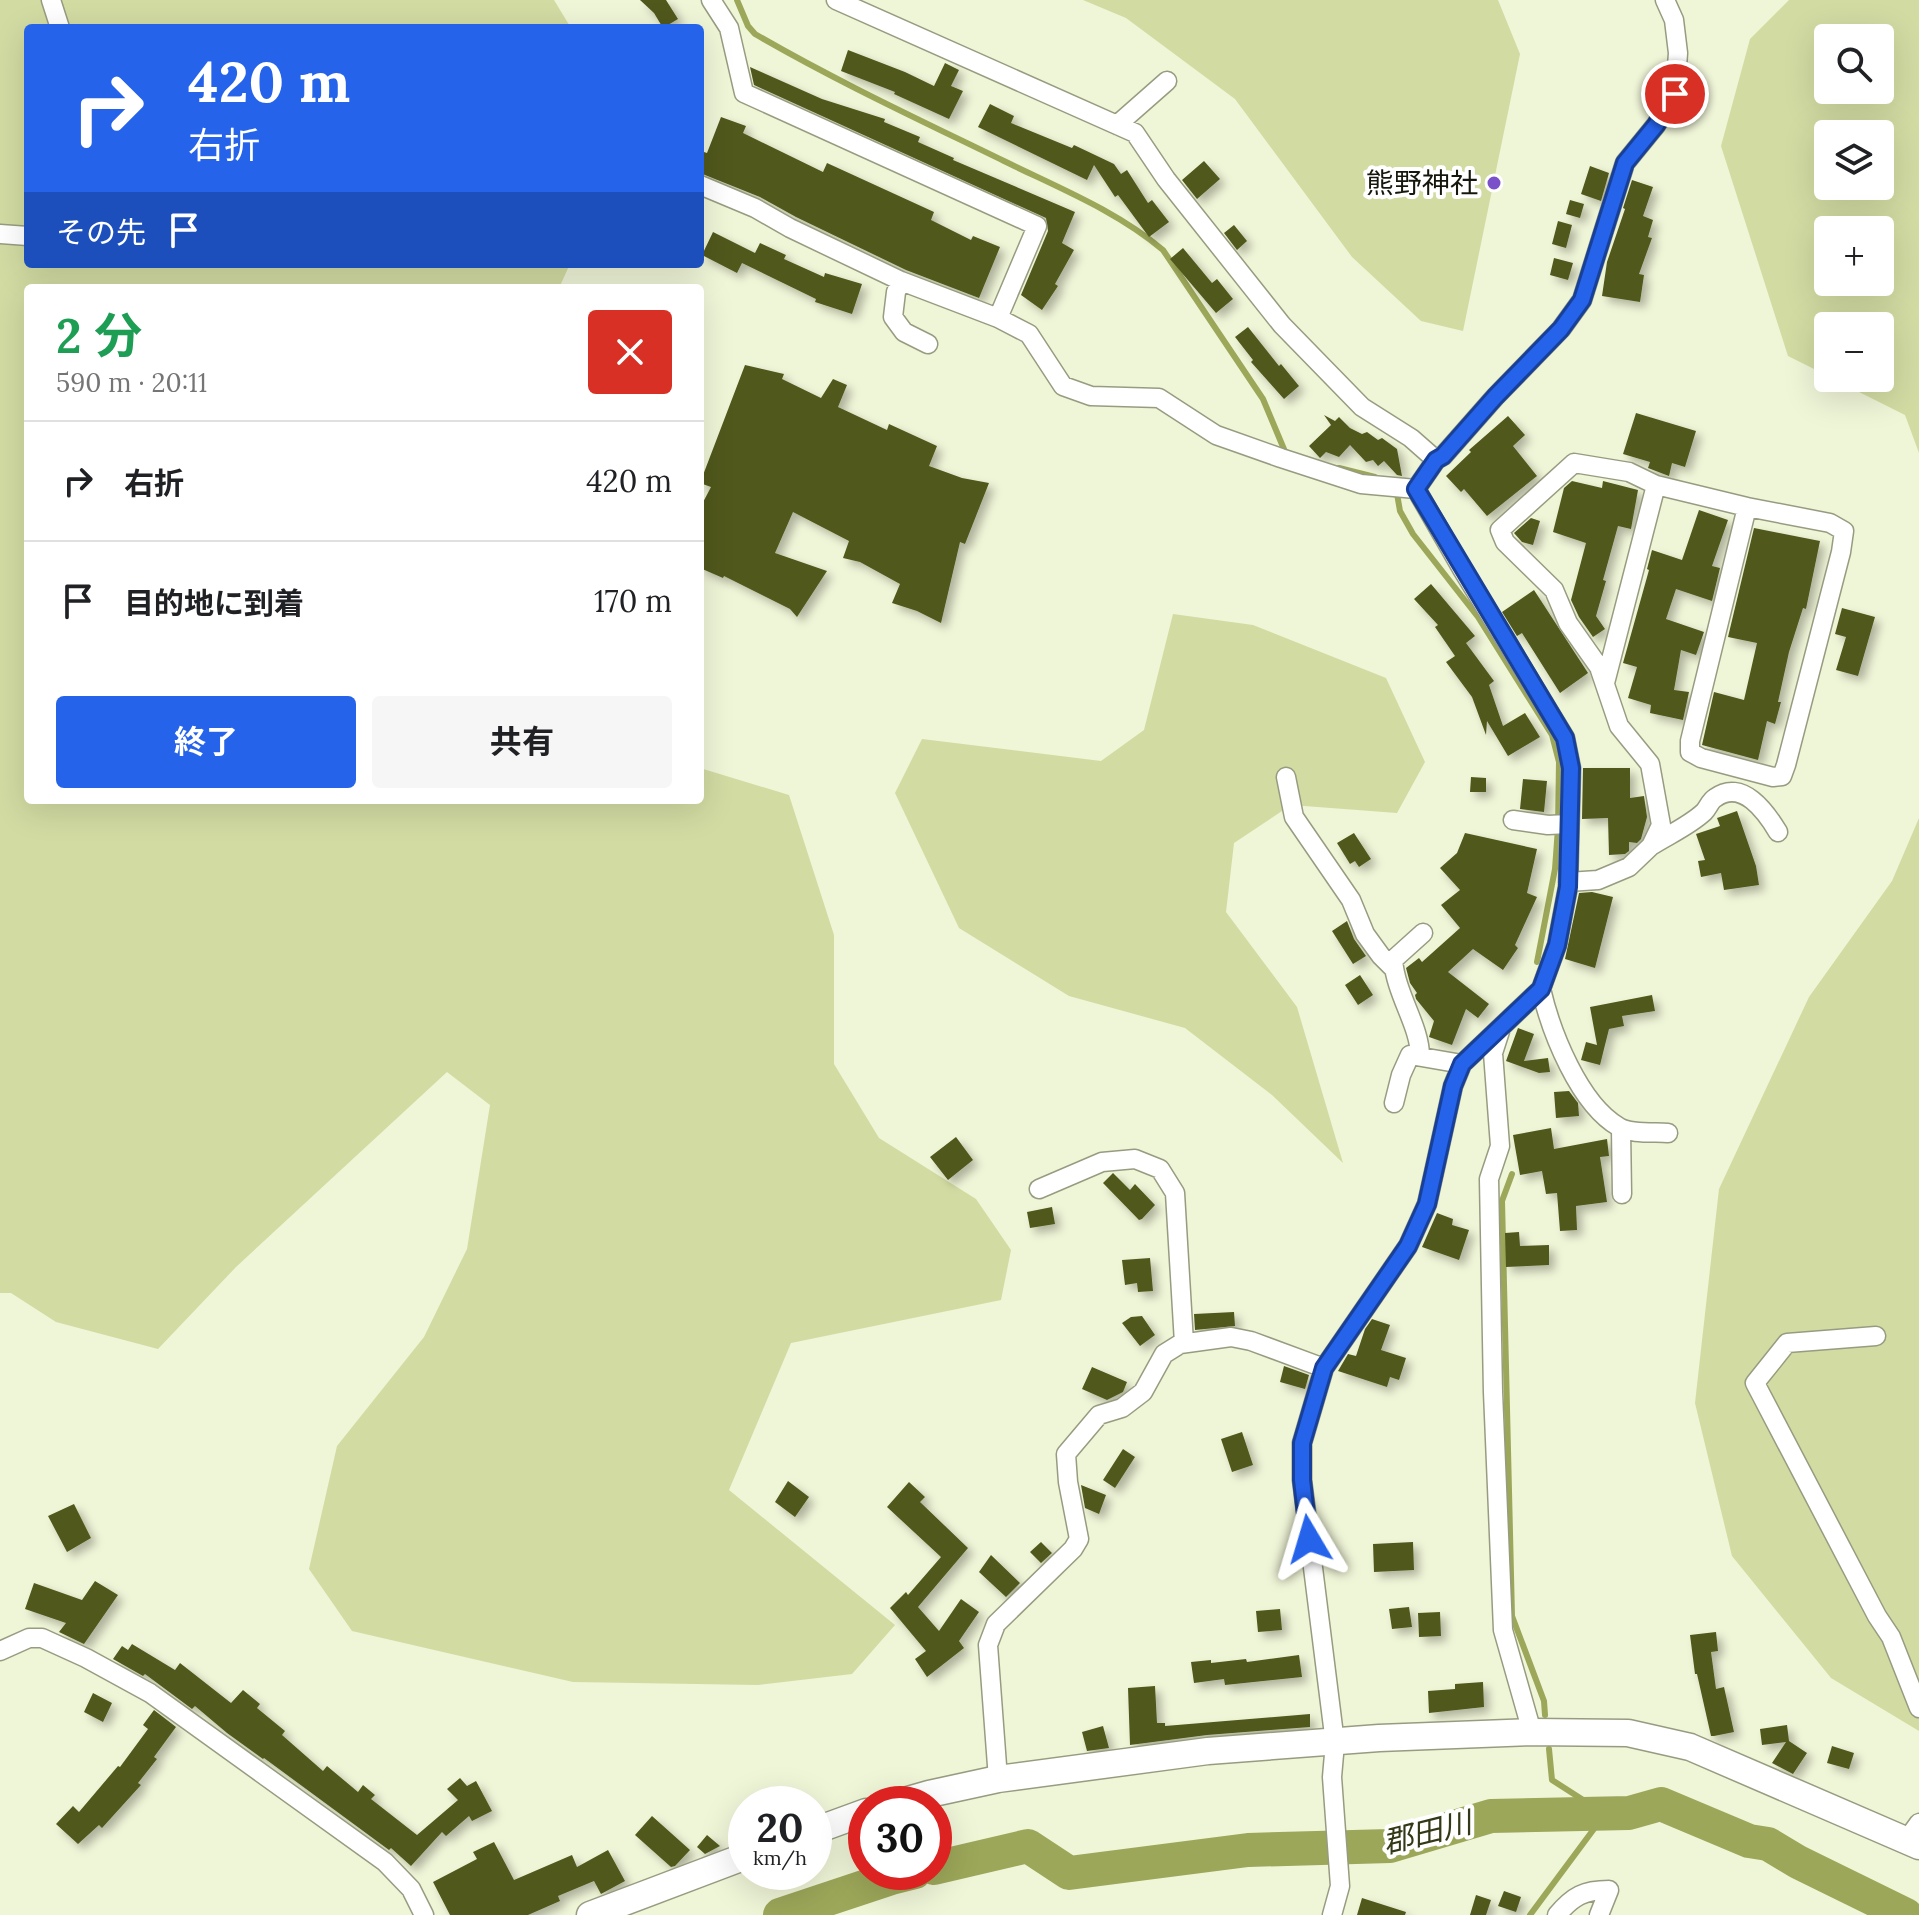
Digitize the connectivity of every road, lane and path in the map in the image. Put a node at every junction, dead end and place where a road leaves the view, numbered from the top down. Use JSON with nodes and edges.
{"nodes":[{"id":1,"x":51,"y":0,"type":"edge"},
{"id":2,"x":711,"y":0,"type":"edge"},
{"id":3,"x":836,"y":0,"type":"edge"},
{"id":4,"x":1665,"y":0,"type":"edge"},
{"id":5,"x":59,"y":24,"type":"edge"},
{"id":6,"x":1167,"y":81,"type":"dead end"},
{"id":7,"x":1117,"y":125,"type":"junction"},
{"id":8,"x":704,"y":187,"type":"edge"},
{"id":9,"x":0,"y":234,"type":"edge"},
{"id":10,"x":24,"y":236,"type":"edge"},
{"id":11,"x":901,"y":281,"type":"junction"},
{"id":12,"x":998,"y":318,"type":"junction"},
{"id":13,"x":928,"y":344,"type":"dead end"},
{"id":14,"x":1436,"y":460,"type":"junction"},
{"id":15,"x":1656,"y":485,"type":"junction"},
{"id":16,"x":1416,"y":489,"type":"junction"},
{"id":17,"x":1747,"y":507,"type":"junction"},
{"id":18,"x":1605,"y":686,"type":"junction"},
{"id":19,"x":1286,"y":777,"type":"dead end"},
{"id":20,"x":1513,"y":820,"type":"dead end"},
{"id":21,"x":1560,"y":824,"type":"junction"},
{"id":22,"x":1778,"y":832,"type":"dead end"},
{"id":23,"x":1651,"y":846,"type":"junction"},
{"id":24,"x":1568,"y":882,"type":"junction"},
{"id":25,"x":1423,"y":933,"type":"dead end"},
{"id":26,"x":1394,"y":969,"type":"junction"},
{"id":27,"x":1541,"y":989,"type":"junction"},
{"id":28,"x":1502,"y":1025,"type":"junction"},
{"id":29,"x":1420,"y":1056,"type":"junction"},
{"id":30,"x":1462,"y":1064,"type":"junction"},
{"id":31,"x":1394,"y":1103,"type":"dead end"},
{"id":32,"x":1621,"y":1129,"type":"junction"},
{"id":33,"x":1668,"y":1133,"type":"dead end"},
{"id":34,"x":1039,"y":1189,"type":"dead end"},
{"id":35,"x":1622,"y":1194,"type":"dead end"},
{"id":36,"x":1876,"y":1336,"type":"dead end"},
{"id":37,"x":1184,"y":1343,"type":"junction"},
{"id":38,"x":1324,"y":1368,"type":"junction"},
{"id":39,"x":0,"y":1651,"type":"edge"},
{"id":40,"x":1919,"y":1708,"type":"edge"},
{"id":41,"x":1532,"y":1732,"type":"junction"},
{"id":42,"x":1335,"y":1743,"type":"junction"},
{"id":43,"x":998,"y":1779,"type":"junction"},
{"id":44,"x":952,"y":1790,"type":"edge"},
{"id":45,"x":1915,"y":1837,"type":"edge"},
{"id":46,"x":728,"y":1863,"type":"edge"},
{"id":47,"x":424,"y":1915,"type":"edge"},
{"id":48,"x":590,"y":1915,"type":"edge"},
{"id":49,"x":1332,"y":1915,"type":"edge"},
{"id":50,"x":1557,"y":1915,"type":"edge"},
{"id":51,"x":1599,"y":1915,"type":"edge"}],
"edges":[{"from":1,"to":5,"type":"street"},
{"from":2,"to":12,"type":"street"},
{"from":3,"to":7,"type":"street"},
{"from":4,"to":14,"type":"street"},
{"from":6,"to":7,"type":"street"},
{"from":7,"to":14,"type":"street"},
{"from":8,"to":11,"type":"street"},
{"from":9,"to":10,"type":"street"},
{"from":11,"to":12,"type":"street"},
{"from":11,"to":13,"type":"street"},
{"from":12,"to":16,"type":"street"},
{"from":14,"to":16,"type":"street"},
{"from":15,"to":17,"type":"street"},
{"from":15,"to":18,"type":"street"},
{"from":15,"to":18,"type":"street"},
{"from":16,"to":21,"type":"street"},
{"from":17,"to":17,"type":"street"},
{"from":18,"to":23,"type":"street"},
{"from":19,"to":26,"type":"street"},
{"from":20,"to":21,"type":"street"},
{"from":21,"to":24,"type":"street"},
{"from":22,"to":23,"type":"street"},
{"from":23,"to":24,"type":"street"},
{"from":24,"to":27,"type":"street"},
{"from":25,"to":26,"type":"street"},
{"from":26,"to":29,"type":"street"},
{"from":27,"to":28,"type":"street"},
{"from":27,"to":32,"type":"street"},
{"from":28,"to":30,"type":"street"},
{"from":28,"to":41,"type":"street"},
{"from":29,"to":30,"type":"street"},
{"from":29,"to":31,"type":"street"},
{"from":30,"to":38,"type":"street"},
{"from":32,"to":33,"type":"street"},
{"from":32,"to":35,"type":"street"},
{"from":34,"to":37,"type":"street"},
{"from":36,"to":40,"type":"street"},
{"from":37,"to":38,"type":"street"},
{"from":37,"to":43,"type":"street"},
{"from":38,"to":42,"type":"street"},
{"from":39,"to":47,"type":"street"},
{"from":41,"to":42,"type":"street"},
{"from":41,"to":45,"type":"street"},
{"from":42,"to":43,"type":"street"},
{"from":42,"to":49,"type":"street"},
{"from":43,"to":44,"type":"street"},
{"from":46,"to":48,"type":"street"},
{"from":50,"to":51,"type":"street"}]}
